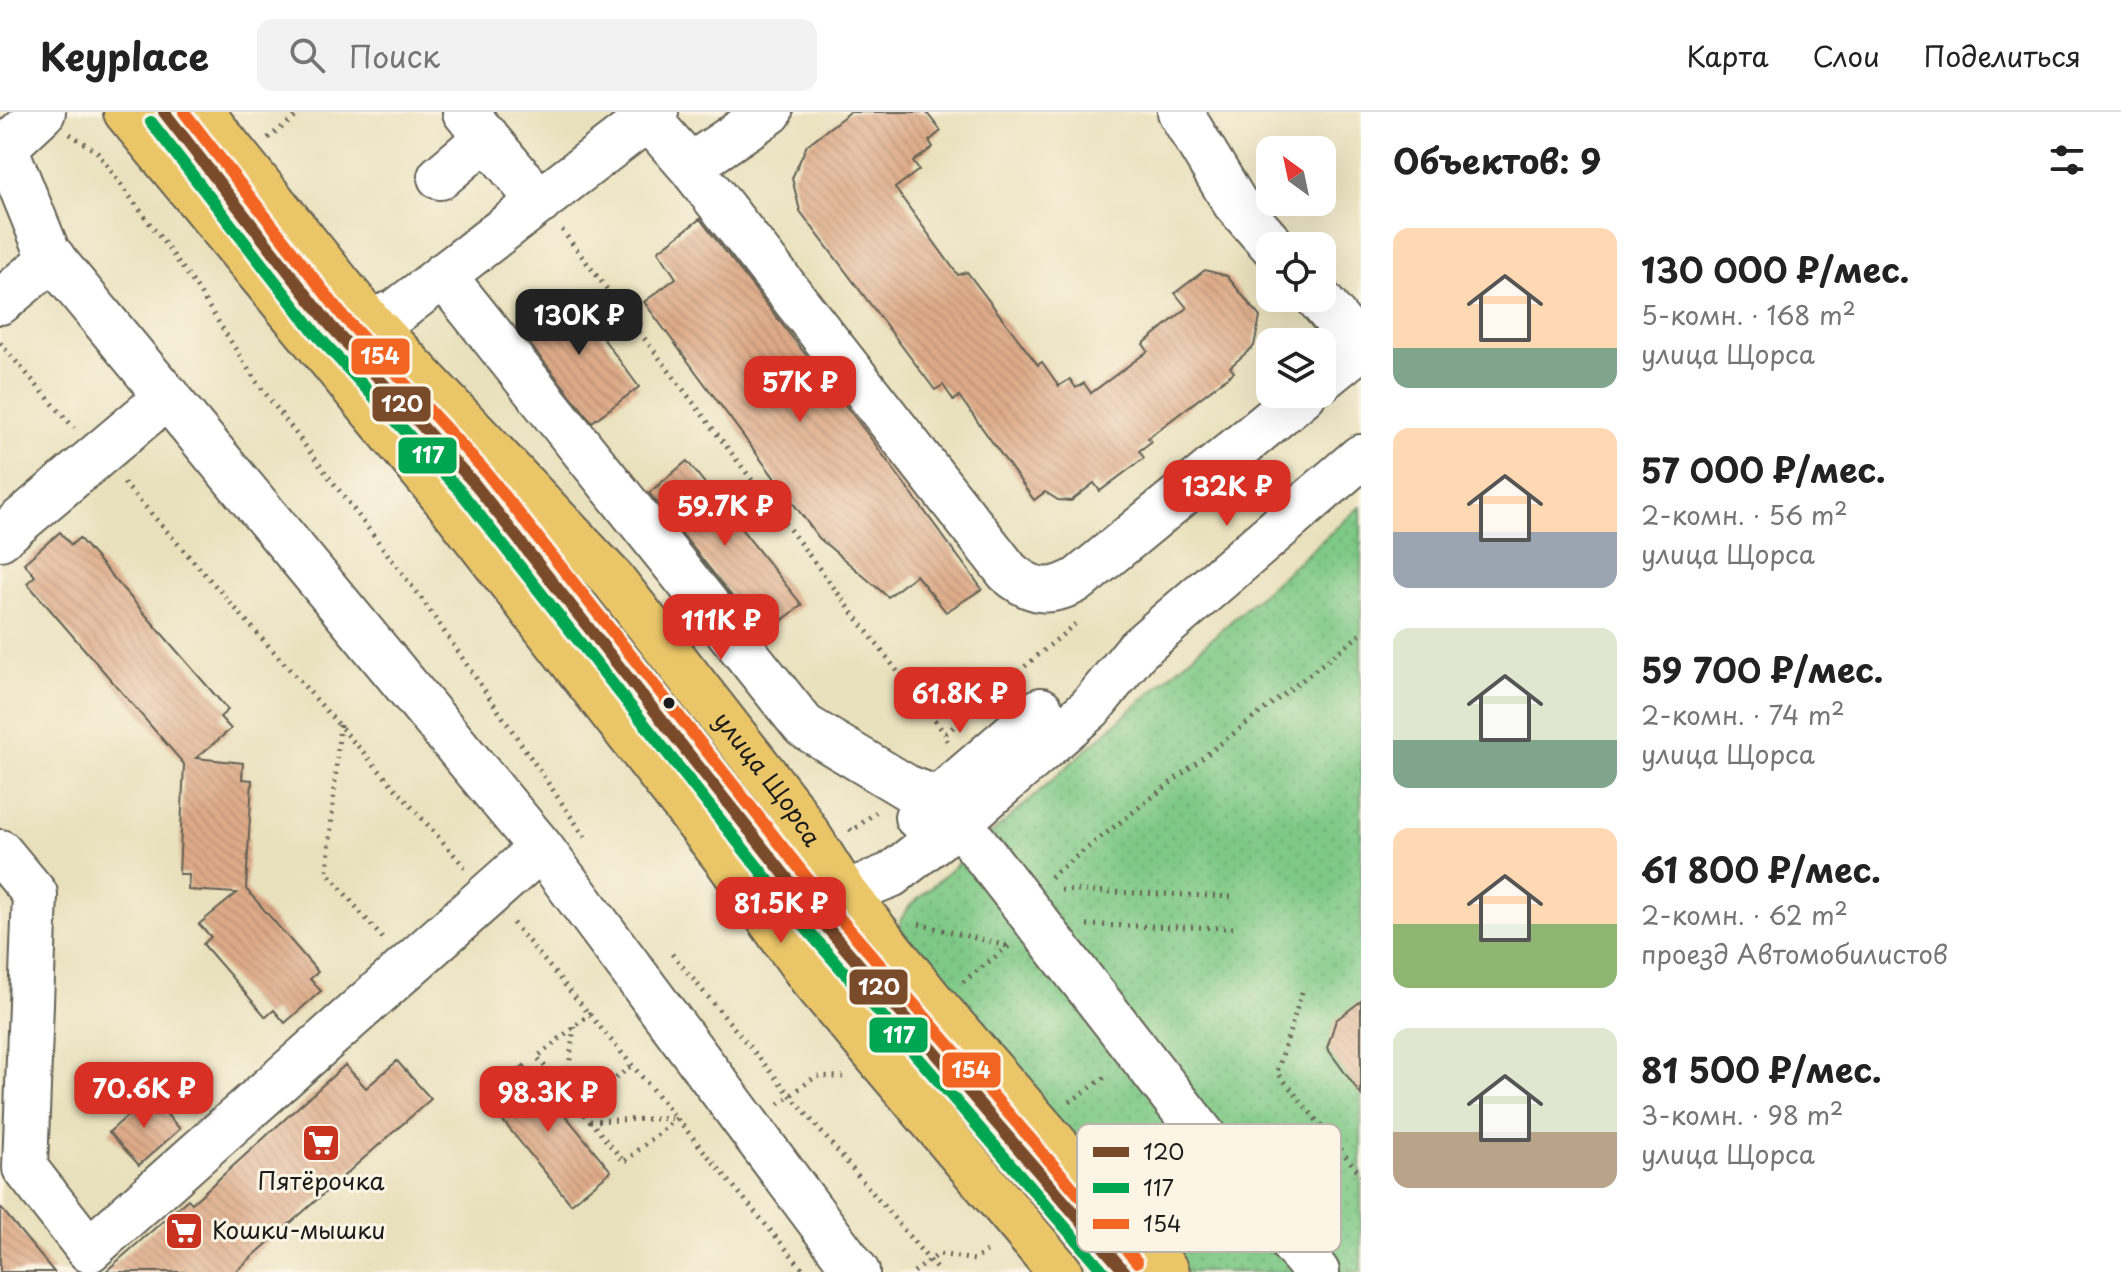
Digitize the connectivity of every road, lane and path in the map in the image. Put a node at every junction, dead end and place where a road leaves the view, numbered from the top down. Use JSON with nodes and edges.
{"nodes":[{"id":1,"x":201,"y":112,"type":"edge"},
{"id":2,"x":302,"y":112,"type":"edge"},
{"id":3,"x":770,"y":112,"type":"edge"},
{"id":4,"x":1180,"y":112,"type":"edge"},
{"id":5,"x":134,"y":113,"type":"edge"},
{"id":6,"x":652,"y":115,"type":"edge"},
{"id":7,"x":16,"y":125,"type":"edge"},
{"id":8,"x":476,"y":125,"type":"edge"},
{"id":9,"x":261,"y":144,"type":"dead end"},
{"id":10,"x":690,"y":166,"type":"junction"},
{"id":11,"x":440,"y":177,"type":"dead end"},
{"id":12,"x":553,"y":191,"type":"junction"},
{"id":13,"x":1261,"y":232,"type":"edge"},
{"id":14,"x":53,"y":258,"type":"junction"},
{"id":15,"x":443,"y":275,"type":"junction"},
{"id":16,"x":0,"y":302,"type":"edge"},
{"id":17,"x":1330,"y":312,"type":"edge"},
{"id":18,"x":369,"y":321,"type":"junction"},
{"id":19,"x":0,"y":343,"type":"edge"},
{"id":20,"x":1360,"y":348,"type":"edge"},
{"id":21,"x":1336,"y":368,"type":"edge"},
{"id":22,"x":168,"y":396,"type":"junction"},
{"id":23,"x":1287,"y":408,"type":"edge"},
{"id":24,"x":98,"y":454,"type":"junction"},
{"id":25,"x":1361,"y":457,"type":"edge"},
{"id":26,"x":0,"y":538,"type":"edge"},
{"id":27,"x":1361,"y":634,"type":"edge"},
{"id":28,"x":340,"y":724,"type":"junction"},
{"id":29,"x":945,"y":734,"type":"dead end"},
{"id":30,"x":948,"y":810,"type":"junction"},
{"id":31,"x":587,"y":840,"type":"dead end"},
{"id":32,"x":541,"y":848,"type":"junction"},
{"id":33,"x":0,"y":852,"type":"edge"},
{"id":34,"x":488,"y":894,"type":"junction"},
{"id":35,"x":1236,"y":897,"type":"dead end"},
{"id":36,"x":832,"y":905,"type":"junction"},
{"id":37,"x":769,"y":919,"type":"junction"},
{"id":38,"x":1027,"y":920,"type":"junction"},
{"id":39,"x":907,"y":921,"type":"dead end"},
{"id":40,"x":1233,"y":928,"type":"dead end"},
{"id":41,"x":665,"y":945,"type":"dead end"},
{"id":42,"x":407,"y":968,"type":"junction"},
{"id":43,"x":812,"y":979,"type":"junction"},
{"id":44,"x":1302,"y":992,"type":"dead end"},
{"id":45,"x":934,"y":1004,"type":"junction"},
{"id":46,"x":591,"y":1013,"type":"junction"},
{"id":47,"x":574,"y":1026,"type":"junction"},
{"id":48,"x":874,"y":1053,"type":"junction"},
{"id":49,"x":1137,"y":1053,"type":"junction"},
{"id":50,"x":633,"y":1064,"type":"junction"},
{"id":51,"x":566,"y":1093,"type":"junction"},
{"id":52,"x":791,"y":1095,"type":"junction"},
{"id":53,"x":579,"y":1109,"type":"junction"},
{"id":54,"x":1060,"y":1110,"type":"dead end"},
{"id":55,"x":677,"y":1118,"type":"junction"},
{"id":56,"x":589,"y":1121,"type":"junction"},
{"id":57,"x":1193,"y":1124,"type":"edge"},
{"id":58,"x":1319,"y":1124,"type":"edge"},
{"id":59,"x":748,"y":1126,"type":"junction"},
{"id":60,"x":1341,"y":1150,"type":"edge"},
{"id":61,"x":708,"y":1155,"type":"junction"},
{"id":62,"x":1077,"y":1168,"type":"edge"},
{"id":63,"x":1361,"y":1175,"type":"edge"},
{"id":64,"x":1077,"y":1212,"type":"edge"},
{"id":65,"x":1109,"y":1252,"type":"edge"},
{"id":66,"x":1150,"y":1252,"type":"edge"},
{"id":67,"x":1300,"y":1252,"type":"edge"},
{"id":68,"x":939,"y":1254,"type":"dead end"},
{"id":69,"x":929,"y":1260,"type":"junction"},
{"id":70,"x":831,"y":1267,"type":"edge"},
{"id":71,"x":914,"y":1272,"type":"edge"},
{"id":72,"x":939,"y":1272,"type":"edge"},
{"id":73,"x":1060,"y":1272,"type":"edge"},
{"id":74,"x":1125,"y":1272,"type":"edge"},
{"id":75,"x":1167,"y":1272,"type":"edge"},
{"id":76,"x":1317,"y":1272,"type":"edge"}],
"edges":[{"from":1,"to":18,"type":"main road","name":"улица Щорса"},
{"from":2,"to":9,"type":"path"},
{"from":3,"to":10,"type":"street"},
{"from":4,"to":13,"type":"street"},
{"from":5,"to":36,"type":"street","name":"улица Щорса"},
{"from":5,"to":37,"type":"main road","name":"улица Щорса"},
{"from":6,"to":10,"type":"street"},
{"from":6,"to":12,"type":"street"},
{"from":7,"to":14,"type":"street"},
{"from":7,"to":31,"type":"path"},
{"from":8,"to":11,"type":"street"},
{"from":8,"to":12,"type":"street"},
{"from":10,"to":23,"type":"street"},
{"from":12,"to":15,"type":"street"},
{"from":12,"to":29,"type":"path"},
{"from":14,"to":16,"type":"street"},
{"from":14,"to":22,"type":"street"},
{"from":15,"to":18,"type":"street"},
{"from":15,"to":30,"type":"street"},
{"from":17,"to":20,"type":"street"},
{"from":18,"to":36,"type":"main road","name":"улица Щорса"},
{"from":19,"to":24,"type":"path"},
{"from":20,"to":21,"type":"street"},
{"from":22,"to":24,"type":"street"},
{"from":22,"to":32,"type":"street"},
{"from":24,"to":26,"type":"street"},
{"from":24,"to":28,"type":"path"},
{"from":25,"to":30,"type":"street"},
{"from":27,"to":38,"type":"path"},
{"from":28,"to":34,"type":"path"},
{"from":28,"to":42,"type":"path"},
{"from":30,"to":36,"type":"street"},
{"from":30,"to":38,"type":"street"},
{"from":32,"to":34,"type":"street"},
{"from":32,"to":59,"type":"street"},
{"from":33,"to":42,"type":"street"},
{"from":34,"to":42,"type":"street"},
{"from":34,"to":46,"type":"path"},
{"from":35,"to":38,"type":"path"},
{"from":36,"to":37,"type":"street"},
{"from":36,"to":43,"type":"street"},
{"from":36,"to":45,"type":"main road","name":"улица Щорса"},
{"from":36,"to":64,"type":"street","name":"улица Щорса"},
{"from":37,"to":43,"type":"main road","name":"улица Щорса"},
{"from":38,"to":39,"type":"path"},
{"from":38,"to":40,"type":"path"},
{"from":38,"to":45,"type":"path"},
{"from":38,"to":49,"type":"street"},
{"from":41,"to":52,"type":"path"},
{"from":43,"to":48,"type":"main road","name":"улица Щорса"},
{"from":44,"to":58,"type":"path"},
{"from":45,"to":62,"type":"main road","name":"улица Щорса"},
{"from":46,"to":47,"type":"path"},
{"from":46,"to":50,"type":"path"},
{"from":47,"to":51,"type":"path"},
{"from":47,"to":51,"type":"path"},
{"from":48,"to":52,"type":"path"},
{"from":48,"to":73,"type":"main road","name":"улица Щорса"},
{"from":49,"to":54,"type":"path"},
{"from":49,"to":57,"type":"street"},
{"from":50,"to":53,"type":"path"},
{"from":50,"to":55,"type":"path"},
{"from":51,"to":53,"type":"path"},
{"from":52,"to":59,"type":"path"},
{"from":52,"to":69,"type":"path"},
{"from":53,"to":56,"type":"path"},
{"from":55,"to":56,"type":"path"},
{"from":55,"to":56,"type":"path"},
{"from":55,"to":61,"type":"path"},
{"from":59,"to":61,"type":"path"},
{"from":59,"to":70,"type":"street"},
{"from":60,"to":63,"type":"path"},
{"from":61,"to":70,"type":"path"},
{"from":65,"to":74,"type":"street","name":"улица Щорса"},
{"from":66,"to":75,"type":"main road","name":"улица Щорса"},
{"from":67,"to":76,"type":"street"},
{"from":68,"to":69,"type":"path"},
{"from":69,"to":71,"type":"path"},
{"from":69,"to":72,"type":"path"}]}
